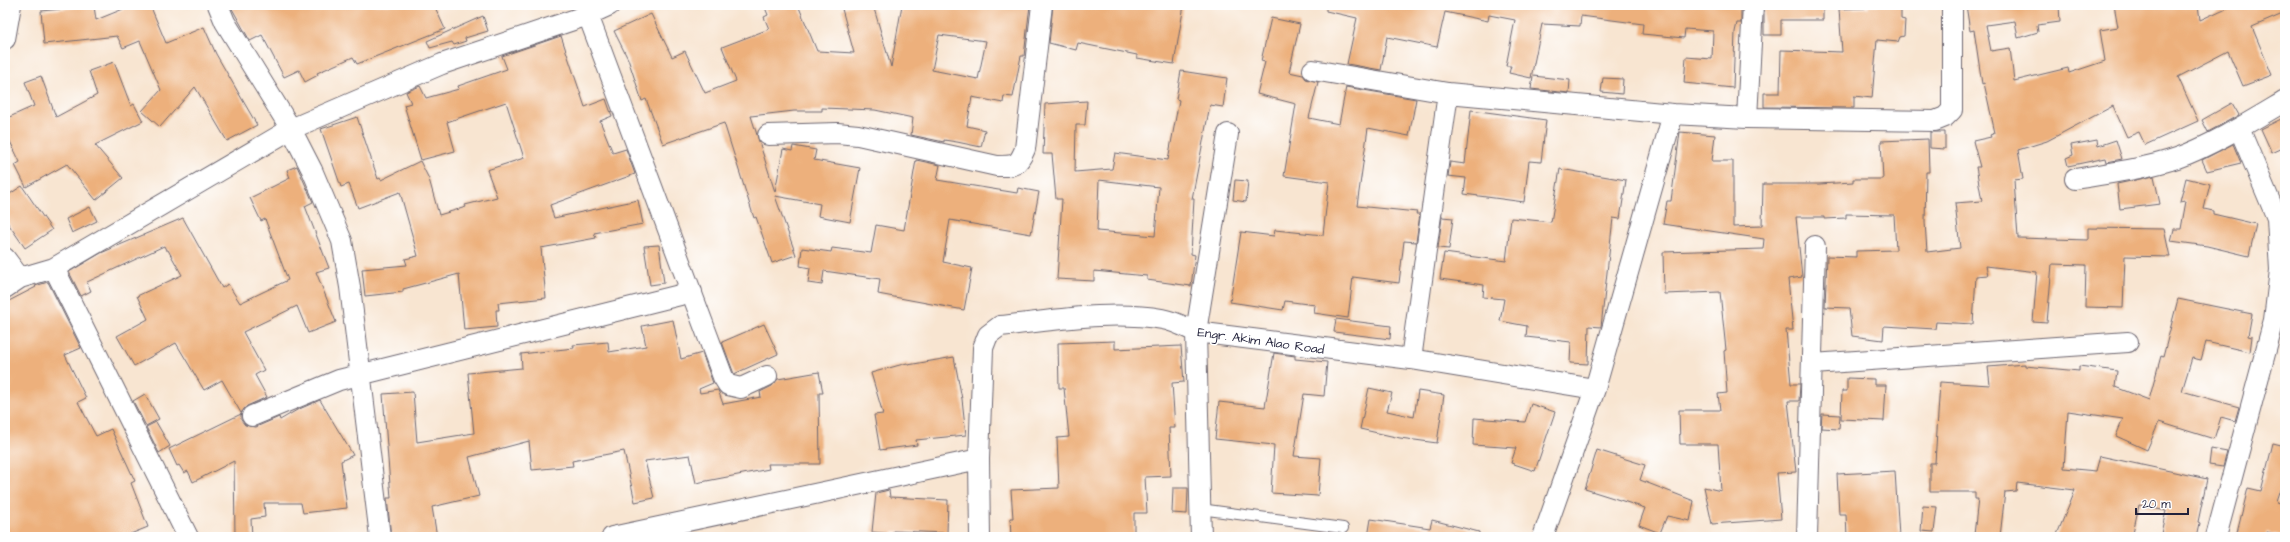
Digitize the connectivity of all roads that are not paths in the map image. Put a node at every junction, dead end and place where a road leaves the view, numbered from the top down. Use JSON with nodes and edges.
{"nodes":[{"id":1,"x":11,"y":5,"type":"edge"},
{"id":2,"x":218,"y":5,"type":"edge"},
{"id":3,"x":610,"y":5,"type":"edge"},
{"id":4,"x":1042,"y":5,"type":"edge"},
{"id":5,"x":1753,"y":5,"type":"edge"},
{"id":6,"x":1952,"y":5,"type":"edge"},
{"id":7,"x":588,"y":15,"type":"junction"},
{"id":8,"x":5,"y":39,"type":"edge"},
{"id":9,"x":1313,"y":70,"type":"dead end"},
{"id":10,"x":1448,"y":93,"type":"junction"},
{"id":11,"x":2285,"y":102,"type":"edge"},
{"id":12,"x":1673,"y":114,"type":"junction"},
{"id":13,"x":1747,"y":118,"type":"junction"},
{"id":14,"x":2239,"y":128,"type":"junction"},
{"id":15,"x":291,"y":129,"type":"junction"},
{"id":16,"x":1228,"y":134,"type":"dead end"},
{"id":17,"x":768,"y":135,"type":"dead end"},
{"id":18,"x":2076,"y":179,"type":"dead end"},
{"id":19,"x":1815,"y":246,"type":"dead end"},
{"id":20,"x":5,"y":258,"type":"edge"},
{"id":21,"x":54,"y":268,"type":"junction"},
{"id":22,"x":13,"y":283,"type":"edge"},
{"id":23,"x":692,"y":292,"type":"junction"},
{"id":24,"x":1196,"y":332,"type":"junction"},
{"id":25,"x":2128,"y":342,"type":"dead end"},
{"id":26,"x":1411,"y":359,"type":"junction"},
{"id":27,"x":1813,"y":364,"type":"junction"},
{"id":28,"x":361,"y":374,"type":"junction"},
{"id":29,"x":767,"y":376,"type":"dead end"},
{"id":30,"x":1595,"y":389,"type":"junction"},
{"id":31,"x":252,"y":416,"type":"dead end"},
{"id":32,"x":979,"y":459,"type":"junction"},
{"id":33,"x":1200,"y":509,"type":"junction"},
{"id":34,"x":1343,"y":528,"type":"dead end"},
{"id":35,"x":188,"y":537,"type":"edge"},
{"id":36,"x":380,"y":537,"type":"edge"},
{"id":37,"x":612,"y":537,"type":"edge"},
{"id":38,"x":980,"y":537,"type":"edge"},
{"id":39,"x":1201,"y":537,"type":"edge"},
{"id":40,"x":1543,"y":537,"type":"edge"},
{"id":41,"x":1807,"y":537,"type":"edge"},
{"id":42,"x":2216,"y":537,"type":"edge"}],
"edges":[{"from":1,"to":8,"type":"street"},
{"from":2,"to":15,"type":"street"},
{"from":3,"to":7,"type":"street"},
{"from":4,"to":17,"type":"street"},
{"from":5,"to":13,"type":"street"},
{"from":6,"to":13,"type":"street"},
{"from":7,"to":15,"type":"street"},
{"from":7,"to":23,"type":"street"},
{"from":9,"to":10,"type":"street"},
{"from":10,"to":12,"type":"street"},
{"from":10,"to":26,"type":"street"},
{"from":11,"to":14,"type":"street"},
{"from":12,"to":13,"type":"street"},
{"from":12,"to":30,"type":"street"},
{"from":14,"to":18,"type":"street"},
{"from":14,"to":42,"type":"street"},
{"from":15,"to":21,"type":"street"},
{"from":15,"to":28,"type":"street"},
{"from":16,"to":24,"type":"street"},
{"from":19,"to":27,"type":"street"},
{"from":20,"to":22,"type":"street"},
{"from":21,"to":22,"type":"street"},
{"from":21,"to":35,"type":"street"},
{"from":23,"to":28,"type":"street"},
{"from":23,"to":29,"type":"street"},
{"from":24,"to":26,"type":"street","name":"Engr. Akim Alao Road"},
{"from":24,"to":32,"type":"street","name":"Engr. Akim Alao Road"},
{"from":24,"to":33,"type":"street"},
{"from":25,"to":27,"type":"street"},
{"from":26,"to":30,"type":"street","name":"Engr. Akim Alao Road"},
{"from":27,"to":41,"type":"street"},
{"from":28,"to":31,"type":"street"},
{"from":28,"to":36,"type":"street"},
{"from":30,"to":40,"type":"street"},
{"from":32,"to":37,"type":"street"},
{"from":32,"to":38,"type":"street","name":"Engr. Akim Alao Road"},
{"from":33,"to":34,"type":"lane"},
{"from":33,"to":39,"type":"street"}]}
